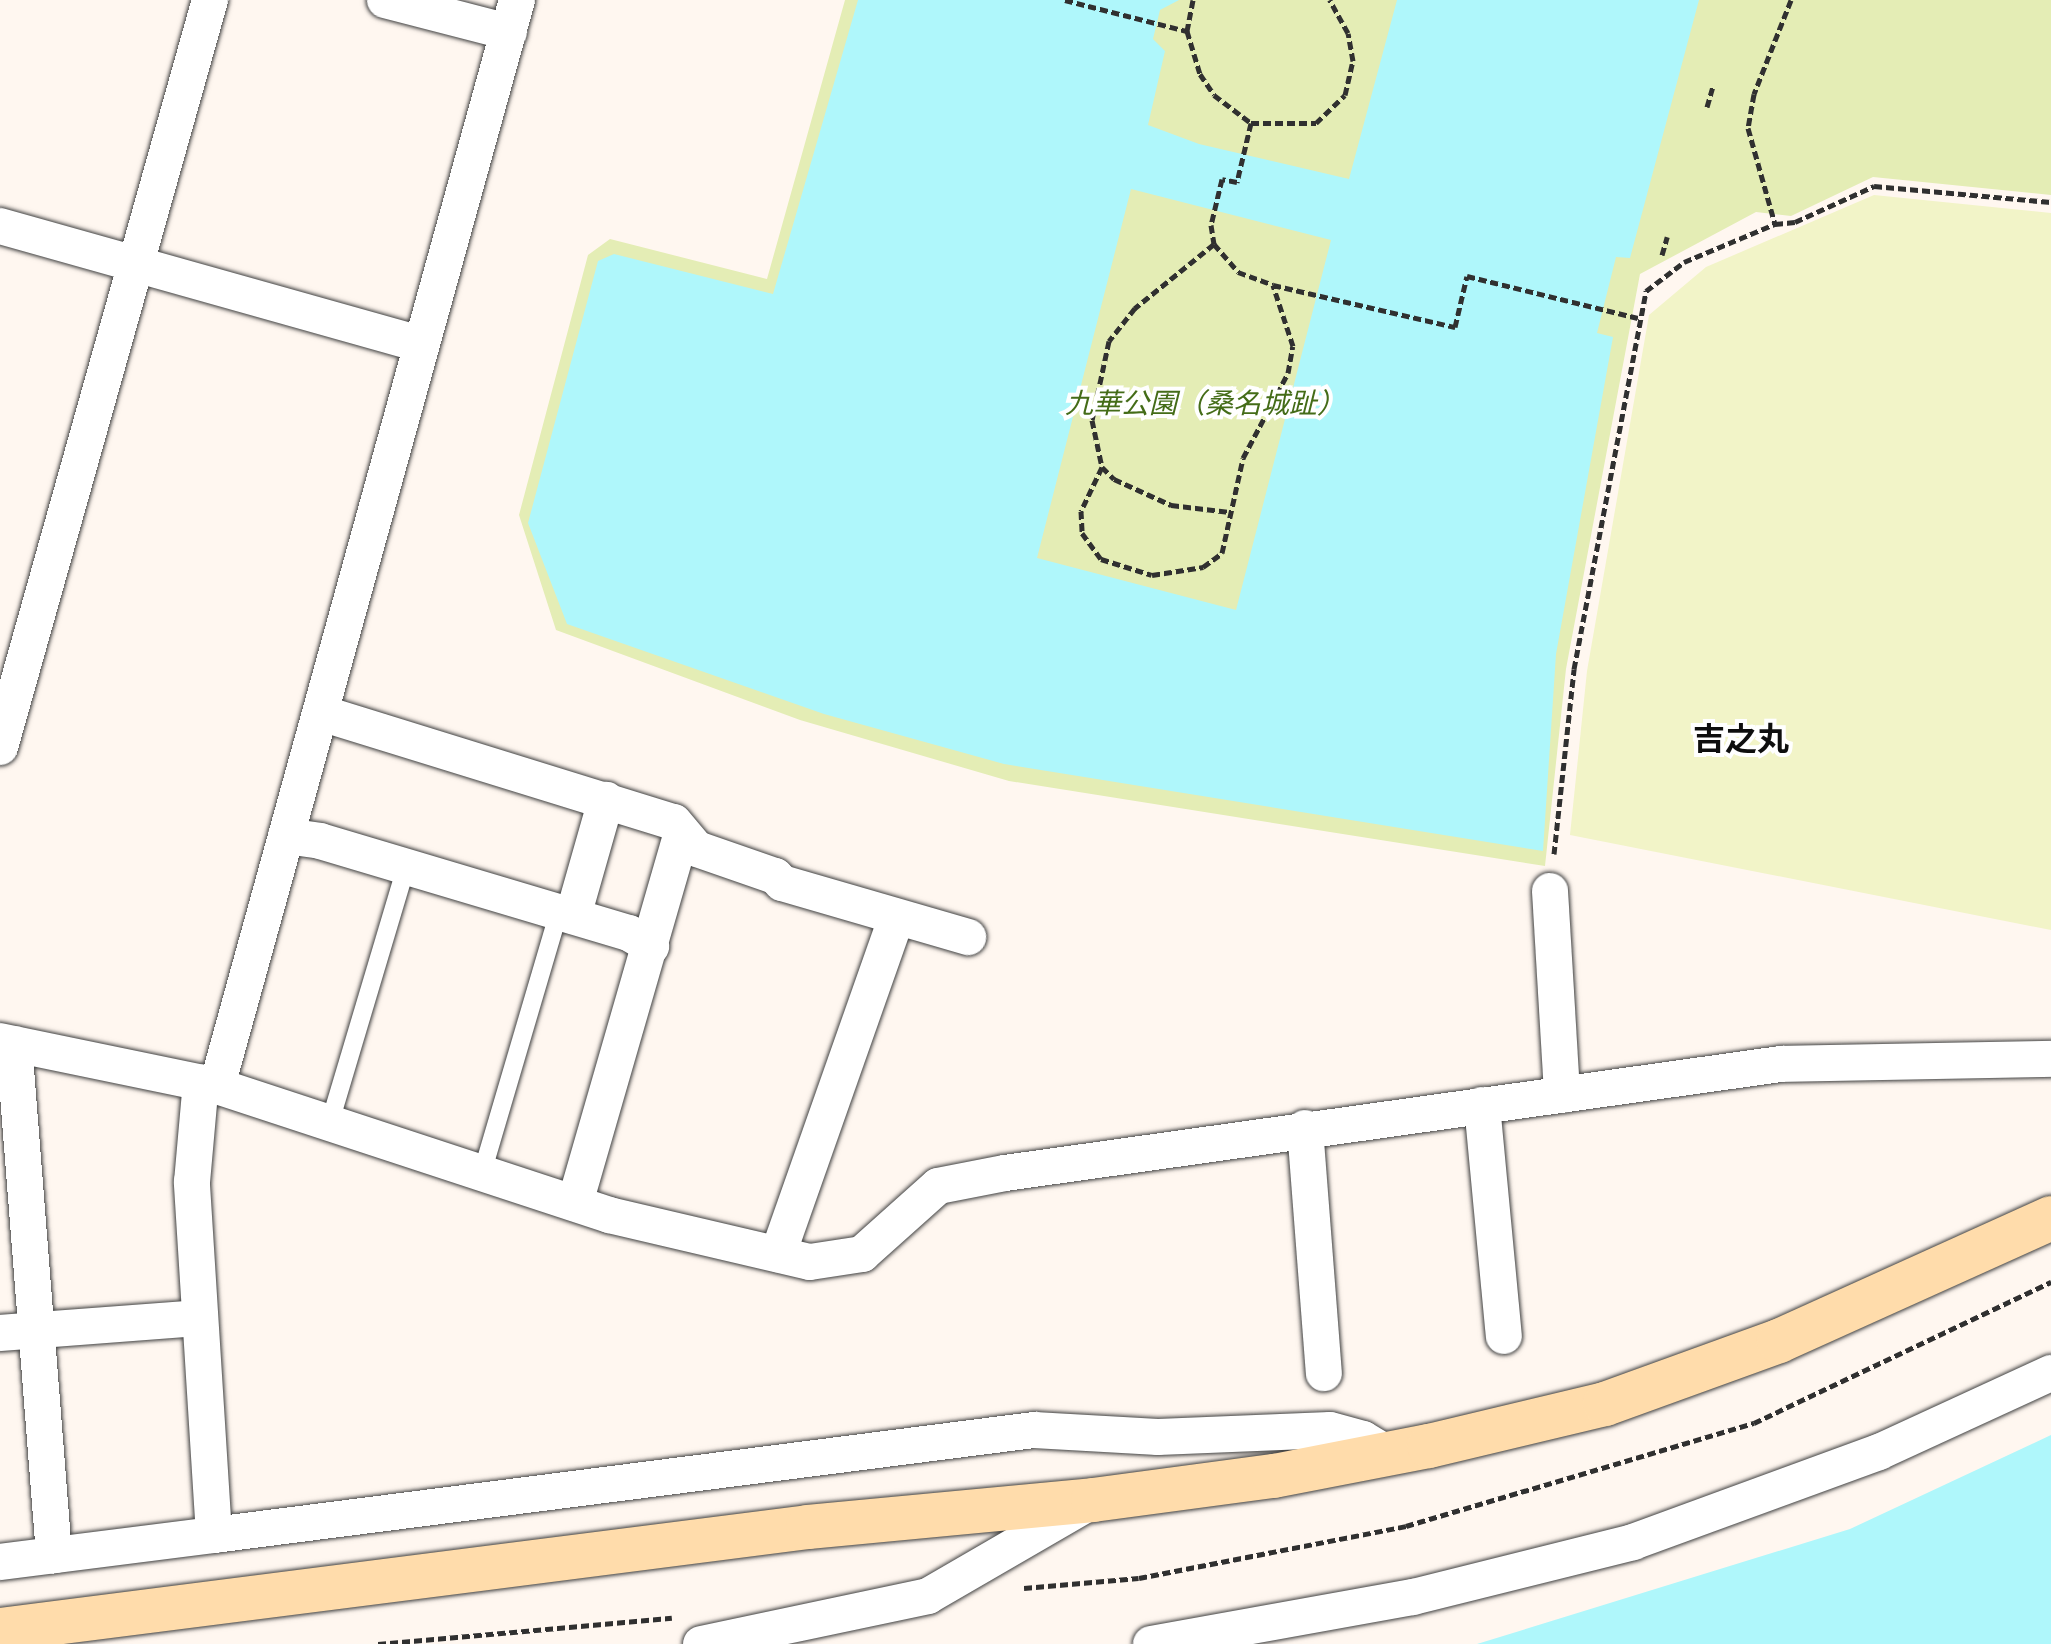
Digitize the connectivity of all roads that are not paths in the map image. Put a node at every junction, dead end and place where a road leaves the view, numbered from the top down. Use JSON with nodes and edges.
{"nodes":[{"id":1,"x":210,"y":0,"type":"edge"},
{"id":2,"x":385,"y":0,"type":"edge"},
{"id":3,"x":513,"y":16,"type":"edge"},
{"id":4,"x":0,"y":226,"type":"edge"},
{"id":5,"x":134,"y":264,"type":"junction"},
{"id":6,"x":421,"y":344,"type":"junction"},
{"id":7,"x":321,"y":713,"type":"junction"},
{"id":8,"x":0,"y":747,"type":"edge"},
{"id":9,"x":606,"y":800,"type":"junction"},
{"id":10,"x":682,"y":833,"type":"junction"},
{"id":11,"x":286,"y":836,"type":"junction"},
{"id":12,"x":406,"y":867,"type":"junction"},
{"id":13,"x":1550,"y":891,"type":"road end"},
{"id":14,"x":566,"y":914,"type":"junction"},
{"id":15,"x":897,"y":917,"type":"junction"},
{"id":16,"x":968,"y":937,"type":"dead end"},
{"id":17,"x":651,"y":946,"type":"junction"},
{"id":18,"x":7,"y":1042,"type":"edge"},
{"id":19,"x":2051,"y":1059,"type":"edge"},
{"id":20,"x":209,"y":1084,"type":"junction"},
{"id":21,"x":1562,"y":1095,"type":"junction"},
{"id":22,"x":1482,"y":1105,"type":"junction"},
{"id":23,"x":330,"y":1122,"type":"junction"},
{"id":24,"x":1305,"y":1128,"type":"junction"},
{"id":25,"x":482,"y":1173,"type":"junction"},
{"id":26,"x":575,"y":1203,"type":"junction"},
{"id":27,"x":2051,"y":1218,"type":"edge"},
{"id":28,"x":778,"y":1254,"type":"junction"},
{"id":29,"x":199,"y":1318,"type":"junction"},
{"id":30,"x":16,"y":1332,"type":"edge"},
{"id":31,"x":1504,"y":1336,"type":"dead end"},
{"id":32,"x":1324,"y":1373,"type":"dead end"},
{"id":33,"x":2051,"y":1373,"type":"edge"},
{"id":34,"x":1388,"y":1454,"type":"junction"},
{"id":35,"x":1093,"y":1500,"type":"junction"},
{"id":36,"x":214,"y":1535,"type":"junction"},
{"id":37,"x":54,"y":1555,"type":"junction"},
{"id":38,"x":0,"y":1562,"type":"edge"},
{"id":39,"x":0,"y":1630,"type":"edge"},
{"id":40,"x":701,"y":1644,"type":"edge"},
{"id":41,"x":1151,"y":1644,"type":"edge"}],
"edges":[{"from":1,"to":5,"type":"street"},
{"from":2,"to":3,"type":"street"},
{"from":3,"to":6,"type":"street"},
{"from":4,"to":5,"type":"street"},
{"from":5,"to":6,"type":"street"},
{"from":5,"to":8,"type":"street"},
{"from":6,"to":7,"type":"street"},
{"from":7,"to":9,"type":"street"},
{"from":7,"to":11,"type":"street"},
{"from":9,"to":10,"type":"street"},
{"from":9,"to":14,"type":"street"},
{"from":10,"to":15,"type":"street"},
{"from":10,"to":17,"type":"street"},
{"from":11,"to":12,"type":"street"},
{"from":11,"to":20,"type":"street"},
{"from":12,"to":14,"type":"street"},
{"from":12,"to":23,"type":"lane"},
{"from":13,"to":21,"type":"street"},
{"from":14,"to":17,"type":"street"},
{"from":14,"to":25,"type":"lane"},
{"from":15,"to":16,"type":"street"},
{"from":15,"to":28,"type":"street"},
{"from":17,"to":26,"type":"street"},
{"from":18,"to":20,"type":"street"},
{"from":18,"to":30,"type":"street"},
{"from":19,"to":21,"type":"street"},
{"from":20,"to":23,"type":"street"},
{"from":20,"to":29,"type":"street"},
{"from":21,"to":22,"type":"street"},
{"from":22,"to":24,"type":"street"},
{"from":22,"to":31,"type":"street"},
{"from":23,"to":25,"type":"street"},
{"from":24,"to":28,"type":"street"},
{"from":24,"to":32,"type":"street"},
{"from":25,"to":26,"type":"street"},
{"from":26,"to":28,"type":"street"},
{"from":27,"to":34,"type":"street"},
{"from":29,"to":30,"type":"street"},
{"from":29,"to":36,"type":"street"},
{"from":30,"to":37,"type":"street"},
{"from":33,"to":41,"type":"street"},
{"from":34,"to":35,"type":"street"},
{"from":34,"to":36,"type":"street"},
{"from":35,"to":39,"type":"street"},
{"from":35,"to":40,"type":"street"},
{"from":36,"to":37,"type":"street"},
{"from":37,"to":38,"type":"street"}]}
